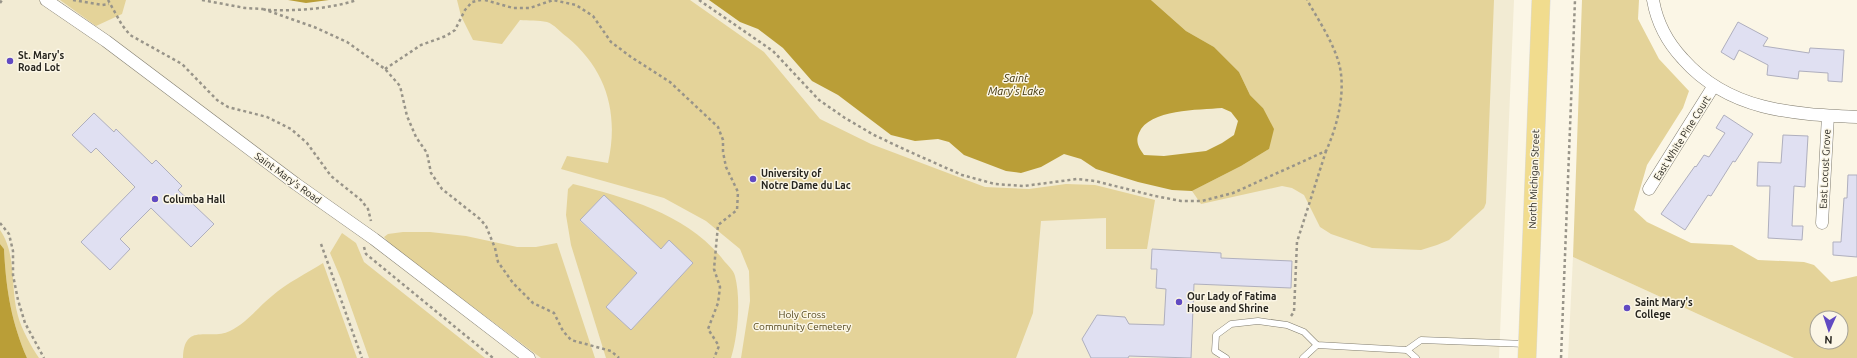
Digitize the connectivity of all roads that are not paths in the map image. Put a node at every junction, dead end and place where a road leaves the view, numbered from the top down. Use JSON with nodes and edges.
{"nodes":[{"id":1,"x":46,"y":0,"type":"edge"},
{"id":2,"x":1541,"y":0,"type":"edge"},
{"id":3,"x":1653,"y":0,"type":"edge"},
{"id":4,"x":1713,"y":87,"type":"junction"},
{"id":5,"x":1828,"y":116,"type":"junction"},
{"id":6,"x":1857,"y":117,"type":"edge"},
{"id":7,"x":1650,"y":190,"type":"dead end"},
{"id":8,"x":1822,"y":223,"type":"dead end"},
{"id":9,"x":1317,"y":345,"type":"junction"},
{"id":10,"x":1407,"y":350,"type":"junction"},
{"id":11,"x":1527,"y":351,"type":"edge"},
{"id":12,"x":529,"y":358,"type":"edge"},
{"id":13,"x":1226,"y":358,"type":"edge"},
{"id":14,"x":1303,"y":358,"type":"edge"},
{"id":15,"x":1416,"y":358,"type":"edge"}],
"edges":[{"from":1,"to":12,"type":"street","name":"Saint Mary's Road"},
{"from":2,"to":11,"type":"main road","name":"North Michigan Street"},
{"from":3,"to":4,"type":"street"},
{"from":4,"to":5,"type":"street"},
{"from":4,"to":7,"type":"street","name":"East White Pine Court"},
{"from":5,"to":6,"type":"street"},
{"from":5,"to":8,"type":"street","name":"East Locust Grove"},
{"from":9,"to":10,"type":"lane"},
{"from":9,"to":13,"type":"lane"},
{"from":9,"to":14,"type":"lane"},
{"from":10,"to":11,"type":"lane"},
{"from":10,"to":15,"type":"lane"}]}
